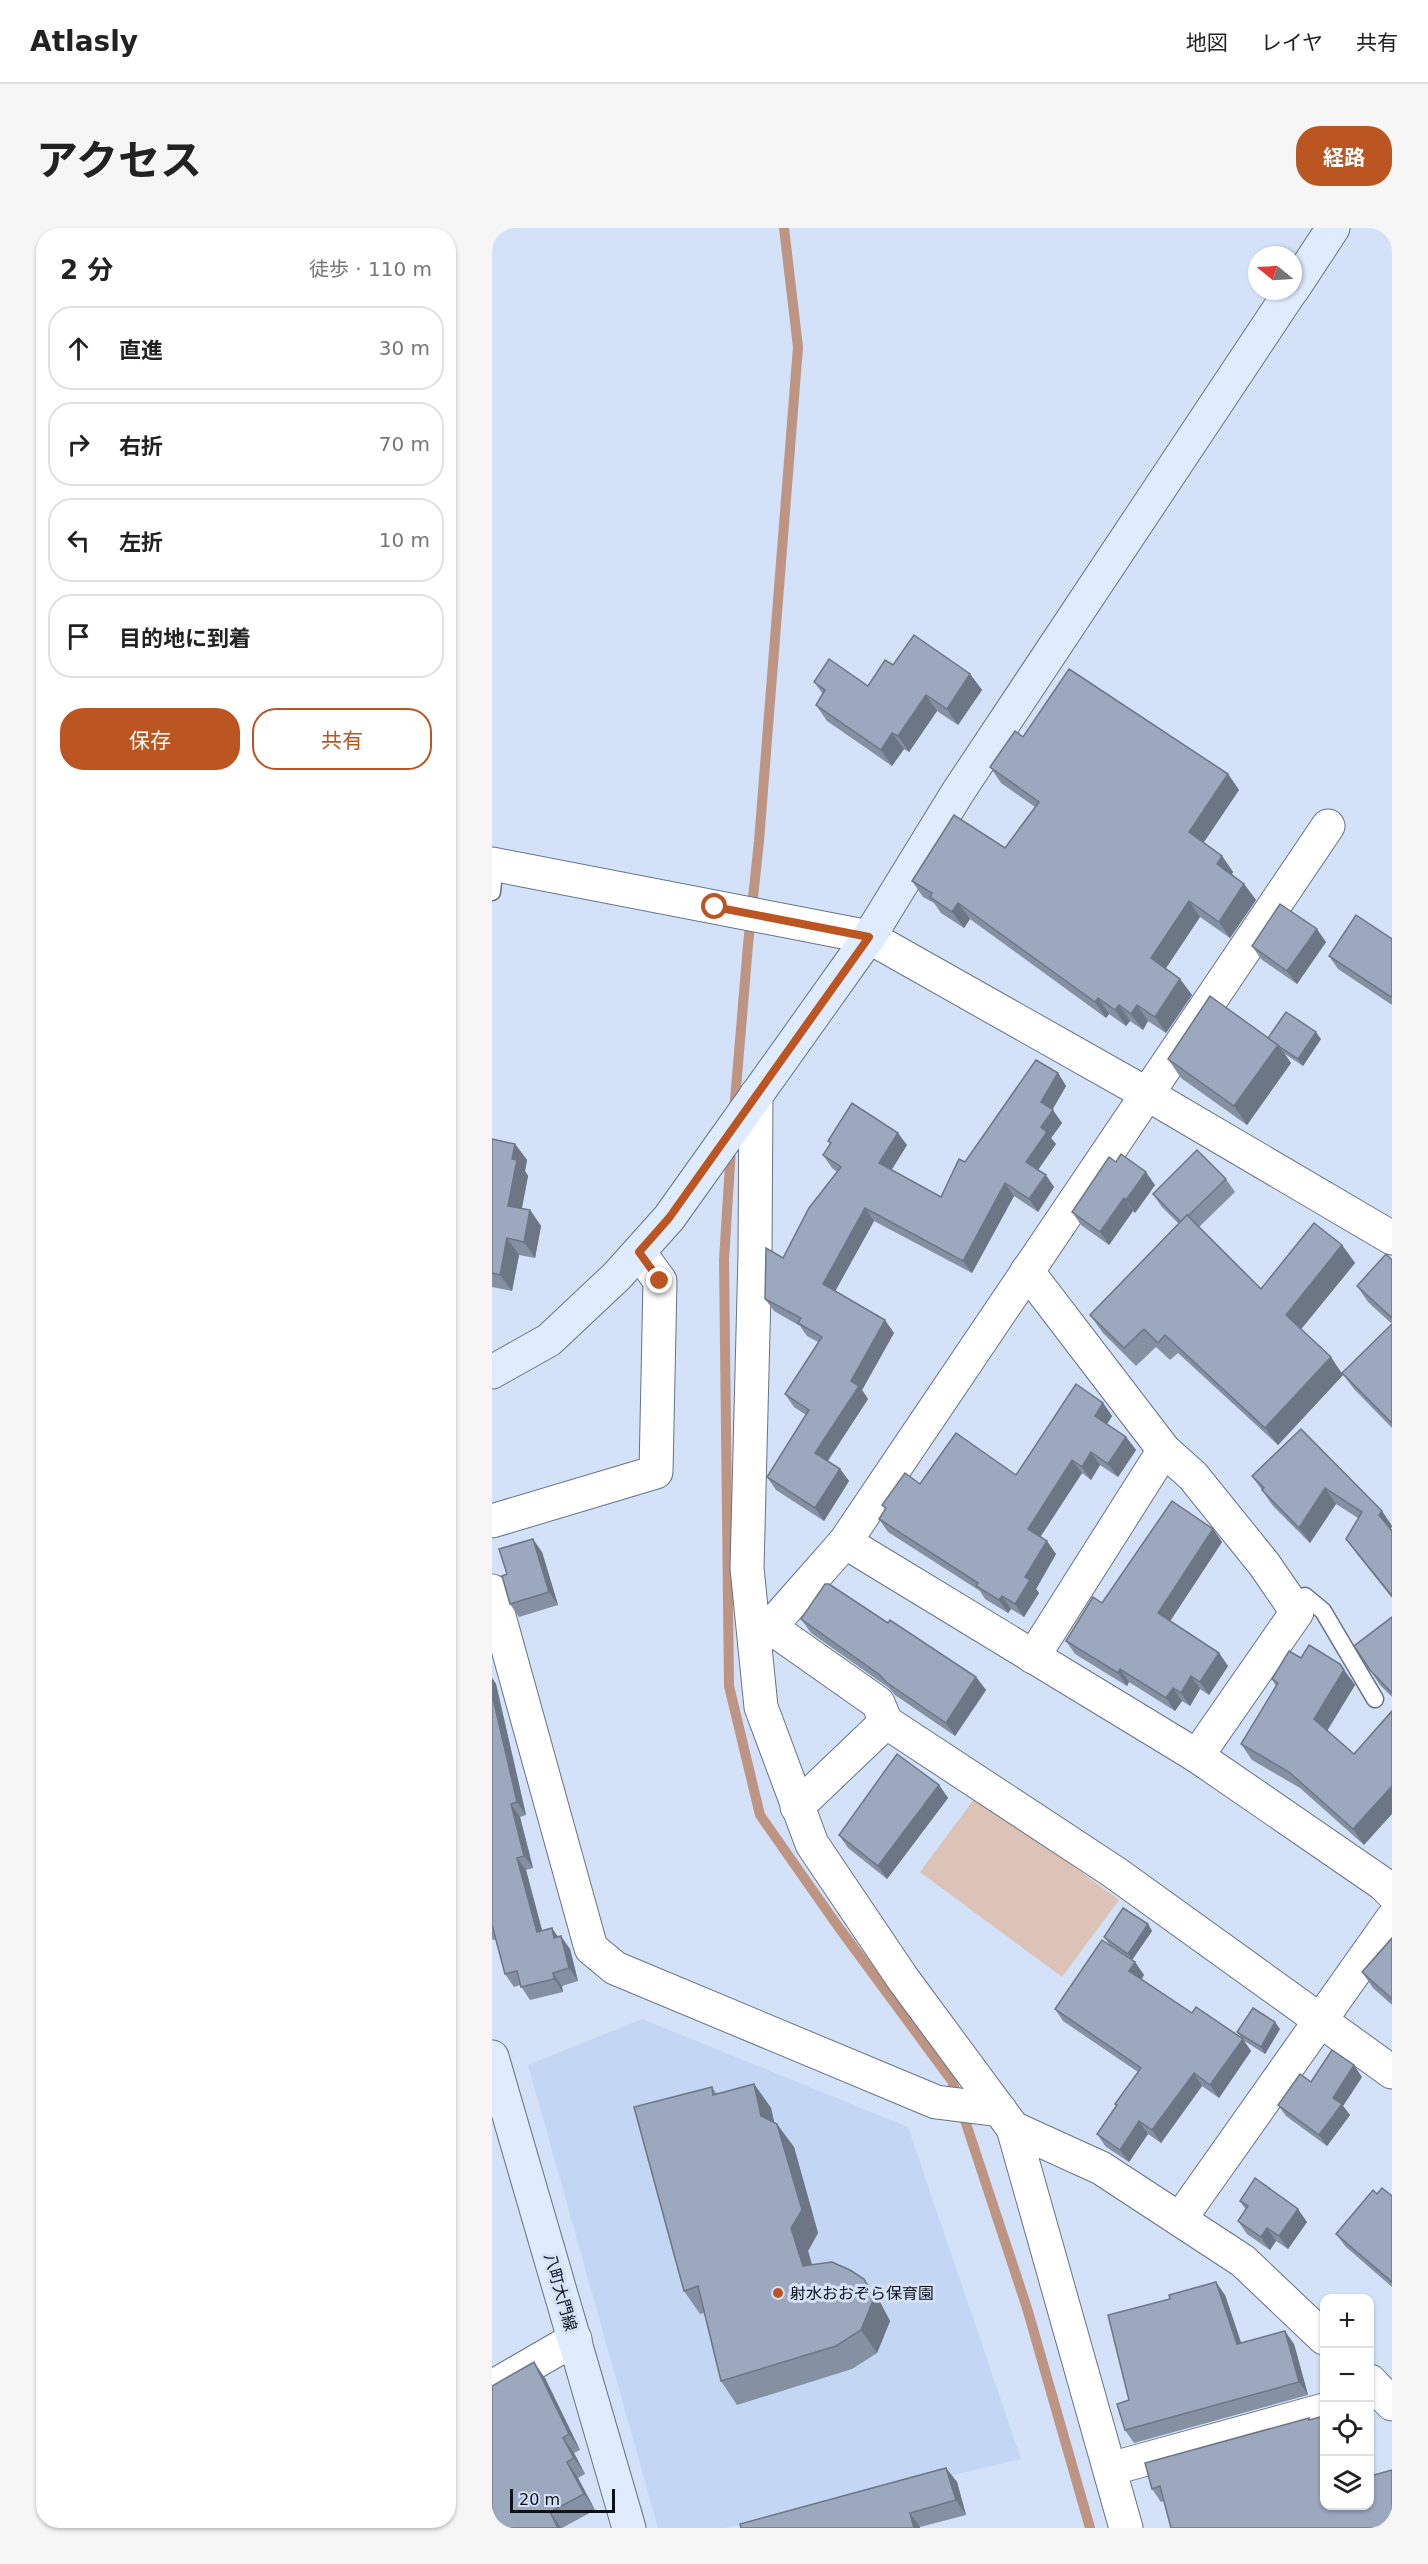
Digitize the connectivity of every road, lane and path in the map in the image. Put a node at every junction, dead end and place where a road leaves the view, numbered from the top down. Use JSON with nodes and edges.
{"nodes":[{"id":1,"x":1333,"y":228,"type":"edge"},
{"id":2,"x":1302,"y":275,"type":"edge"},
{"id":3,"x":1285,"y":300,"type":"edge"},
{"id":4,"x":1329,"y":826,"type":"dead end"},
{"id":5,"x":493,"y":873,"type":"edge"},
{"id":6,"x":869,"y":937,"type":"junction"},
{"id":7,"x":1147,"y":1094,"type":"junction"},
{"id":8,"x":756,"y":1095,"type":"junction"},
{"id":9,"x":1392,"y":1238,"type":"edge"},
{"id":10,"x":639,"y":1252,"type":"junction"},
{"id":11,"x":1027,"y":1270,"type":"junction"},
{"id":12,"x":492,"y":1372,"type":"edge"},
{"id":13,"x":1164,"y":1450,"type":"junction"},
{"id":14,"x":492,"y":1521,"type":"edge"},
{"id":15,"x":845,"y":1542,"type":"junction"},
{"id":16,"x":492,"y":1591,"type":"edge"},
{"id":17,"x":1290,"y":1603,"type":"junction"},
{"id":18,"x":763,"y":1635,"type":"junction"},
{"id":19,"x":1033,"y":1657,"type":"junction"},
{"id":20,"x":1375,"y":1699,"type":"dead end"},
{"id":21,"x":886,"y":1722,"type":"junction"},
{"id":22,"x":1197,"y":1756,"type":"junction"},
{"id":23,"x":797,"y":1807,"type":"junction"},
{"id":24,"x":1392,"y":1893,"type":"edge"},
{"id":25,"x":1392,"y":1919,"type":"edge"},
{"id":26,"x":1320,"y":2020,"type":"junction"},
{"id":27,"x":492,"y":2057,"type":"edge"},
{"id":28,"x":1392,"y":2073,"type":"edge"},
{"id":29,"x":1007,"y":2119,"type":"junction"},
{"id":30,"x":1180,"y":2219,"type":"junction"},
{"id":31,"x":1320,"y":2334,"type":"edge"},
{"id":32,"x":574,"y":2340,"type":"junction"},
{"id":33,"x":492,"y":2387,"type":"edge"},
{"id":34,"x":1320,"y":2411,"type":"edge"},
{"id":35,"x":1110,"y":2469,"type":"junction"},
{"id":36,"x":629,"y":2528,"type":"edge"},
{"id":37,"x":1126,"y":2528,"type":"edge"}],
"edges":[{"from":1,"to":2,"type":"street"},
{"from":3,"to":6,"type":"street"},
{"from":4,"to":7,"type":"street"},
{"from":5,"to":6,"type":"street"},
{"from":6,"to":7,"type":"street"},
{"from":6,"to":8,"type":"street"},
{"from":7,"to":9,"type":"street"},
{"from":7,"to":11,"type":"street"},
{"from":8,"to":10,"type":"street"},
{"from":8,"to":18,"type":"street"},
{"from":10,"to":12,"type":"street"},
{"from":10,"to":14,"type":"street"},
{"from":11,"to":13,"type":"street"},
{"from":11,"to":15,"type":"street"},
{"from":13,"to":17,"type":"street"},
{"from":13,"to":19,"type":"street"},
{"from":15,"to":18,"type":"street"},
{"from":15,"to":19,"type":"street"},
{"from":16,"to":29,"type":"street"},
{"from":17,"to":20,"type":"lane"},
{"from":17,"to":22,"type":"street"},
{"from":18,"to":21,"type":"street"},
{"from":18,"to":23,"type":"street"},
{"from":19,"to":22,"type":"street"},
{"from":21,"to":23,"type":"street"},
{"from":21,"to":26,"type":"street"},
{"from":22,"to":24,"type":"street"},
{"from":23,"to":29,"type":"street"},
{"from":25,"to":26,"type":"street"},
{"from":26,"to":28,"type":"street"},
{"from":26,"to":30,"type":"street"},
{"from":27,"to":32,"type":"street","name":"八町大門線"},
{"from":29,"to":30,"type":"street"},
{"from":29,"to":35,"type":"street"},
{"from":30,"to":31,"type":"street"},
{"from":32,"to":33,"type":"street"},
{"from":32,"to":36,"type":"street","name":"八町大門線"},
{"from":34,"to":35,"type":"street"},
{"from":35,"to":37,"type":"street"}]}
